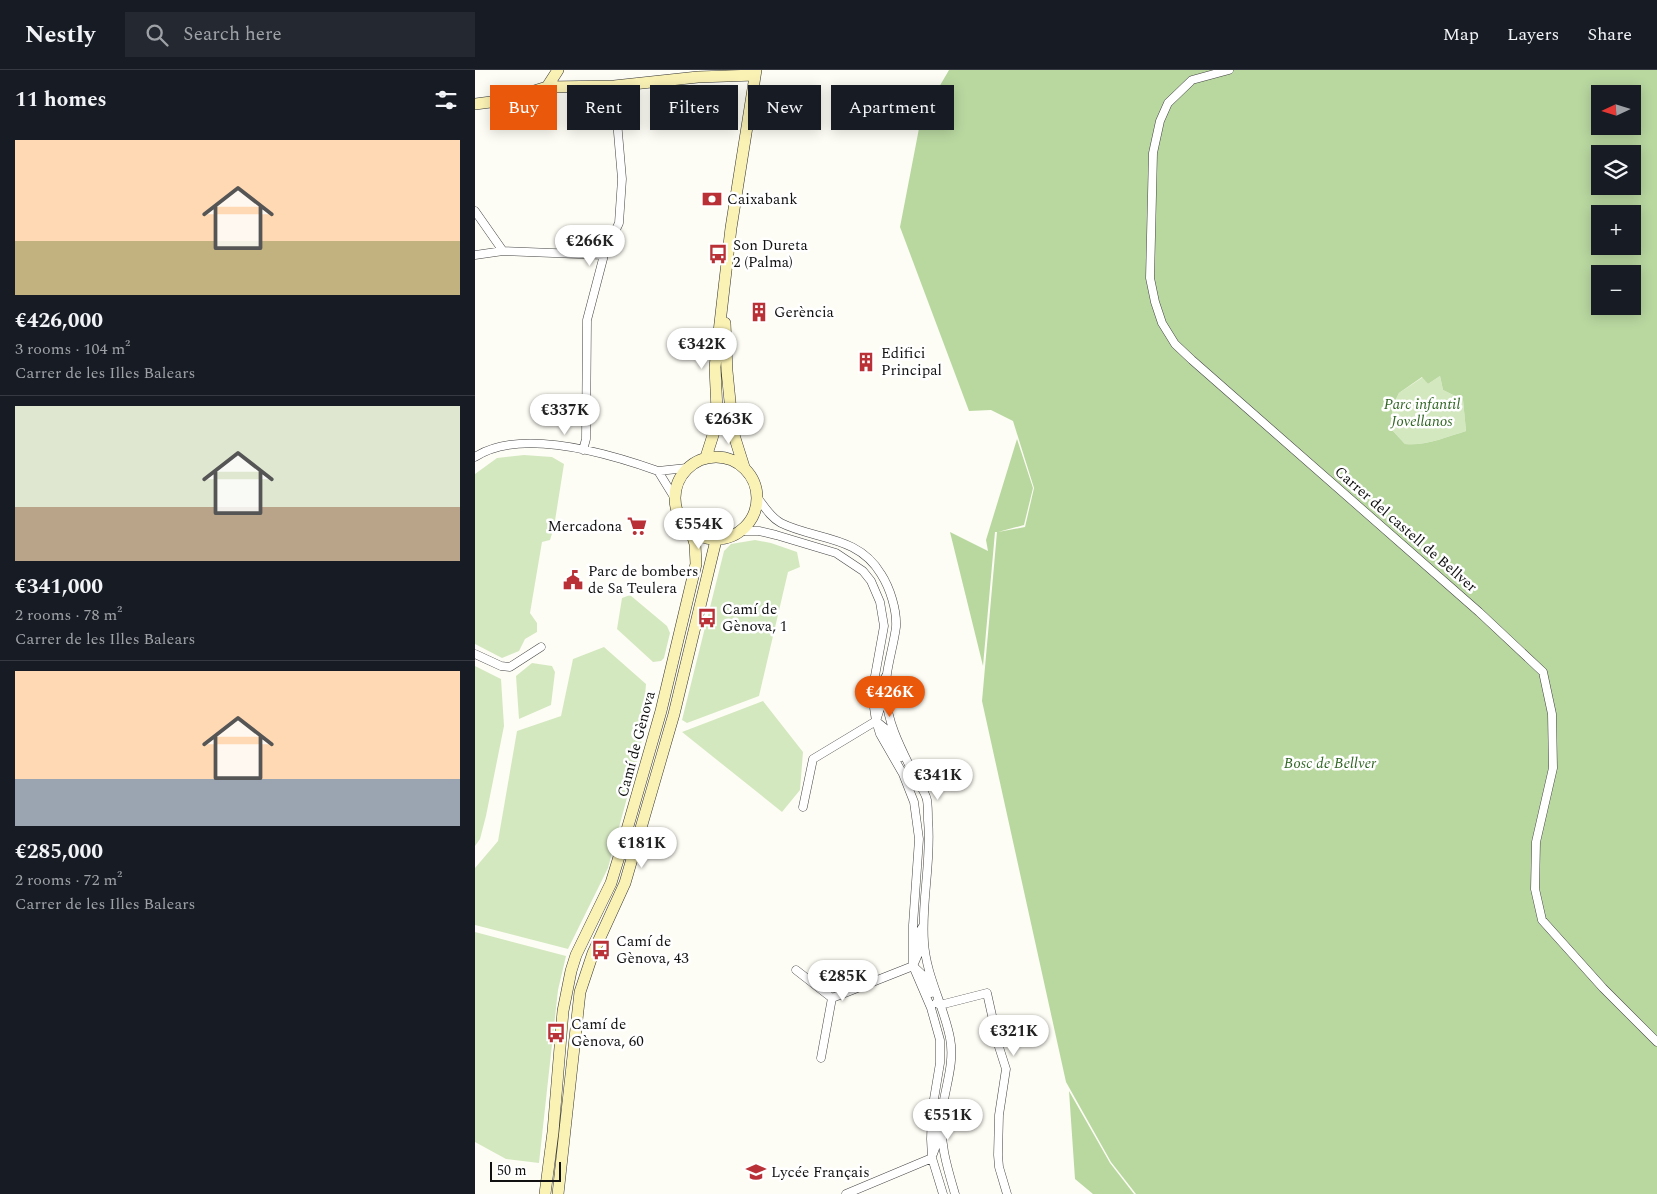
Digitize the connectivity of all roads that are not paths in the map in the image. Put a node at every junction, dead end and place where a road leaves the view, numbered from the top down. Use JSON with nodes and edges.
{"nodes":[{"id":1,"x":558,"y":70,"type":"edge"},
{"id":2,"x":1229,"y":70,"type":"edge"},
{"id":3,"x":755,"y":72,"type":"edge"},
{"id":4,"x":548,"y":85,"type":"edge"},
{"id":5,"x":623,"y":85,"type":"edge"},
{"id":6,"x":490,"y":102,"type":"edge"},
{"id":7,"x":475,"y":104,"type":"edge"},
{"id":8,"x":618,"y":130,"type":"edge"},
{"id":9,"x":475,"y":211,"type":"edge"},
{"id":10,"x":503,"y":250,"type":"junction"},
{"id":11,"x":475,"y":255,"type":"edge"},
{"id":12,"x":604,"y":255,"type":"junction"},
{"id":13,"x":724,"y":288,"type":"junction"},
{"id":14,"x":583,"y":450,"type":"junction"},
{"id":15,"x":475,"y":457,"type":"edge"},
{"id":16,"x":706,"y":457,"type":"junction"},
{"id":17,"x":743,"y":467,"type":"junction"},
{"id":18,"x":687,"y":468,"type":"junction"},
{"id":19,"x":658,"y":471,"type":"junction"},
{"id":20,"x":674,"y":497,"type":"junction"},
{"id":21,"x":757,"y":497,"type":"junction"},
{"id":22,"x":742,"y":530,"type":"junction"},
{"id":23,"x":691,"y":531,"type":"junction"},
{"id":24,"x":716,"y":540,"type":"junction"},
{"id":25,"x":541,"y":646,"type":"dead end"},
{"id":26,"x":475,"y":654,"type":"edge"},
{"id":27,"x":887,"y":676,"type":"junction"},
{"id":28,"x":876,"y":721,"type":"junction"},
{"id":29,"x":907,"y":760,"type":"junction"},
{"id":30,"x":803,"y":807,"type":"dead end"},
{"id":31,"x":924,"y":925,"type":"junction"},
{"id":32,"x":913,"y":966,"type":"junction"},
{"id":33,"x":796,"y":970,"type":"dead end"},
{"id":34,"x":832,"y":998,"type":"junction"},
{"id":35,"x":940,"y":1005,"type":"junction"},
{"id":36,"x":1657,"y":1042,"type":"edge"},
{"id":37,"x":821,"y":1058,"type":"dead end"},
{"id":38,"x":942,"y":1113,"type":"junction"},
{"id":39,"x":932,"y":1158,"type":"junction"},
{"id":40,"x":545,"y":1194,"type":"edge"},
{"id":41,"x":558,"y":1194,"type":"edge"},
{"id":42,"x":846,"y":1194,"type":"edge"},
{"id":43,"x":943,"y":1194,"type":"edge"},
{"id":44,"x":950,"y":1194,"type":"edge"},
{"id":45,"x":955,"y":1194,"type":"edge"},
{"id":46,"x":1007,"y":1194,"type":"edge"}],
"edges":[{"from":1,"to":4,"type":"street"},
{"from":2,"to":36,"type":"street","name":"Carrer del castell de Bellver"},
{"from":3,"to":5,"type":"street"},
{"from":3,"to":13,"type":"street"},
{"from":6,"to":7,"type":"street"},
{"from":8,"to":12,"type":"street"},
{"from":9,"to":10,"type":"street"},
{"from":10,"to":11,"type":"street"},
{"from":10,"to":12,"type":"street"},
{"from":12,"to":14,"type":"street"},
{"from":13,"to":16,"type":"street"},
{"from":13,"to":17,"type":"street"},
{"from":14,"to":15,"type":"street"},
{"from":14,"to":19,"type":"street"},
{"from":16,"to":17,"type":"street"},
{"from":16,"to":18,"type":"street"},
{"from":17,"to":21,"type":"street"},
{"from":18,"to":19,"type":"street"},
{"from":18,"to":20,"type":"street"},
{"from":19,"to":20,"type":"street"},
{"from":20,"to":23,"type":"street"},
{"from":21,"to":22,"type":"street"},
{"from":21,"to":27,"type":"street"},
{"from":22,"to":24,"type":"street"},
{"from":22,"to":28,"type":"street"},
{"from":23,"to":24,"type":"street"},
{"from":23,"to":40,"type":"street","name":"Camí de Gènova"},
{"from":24,"to":41,"type":"street","name":"Camí de Gènova"},
{"from":25,"to":26,"type":"street"},
{"from":27,"to":28,"type":"street"},
{"from":27,"to":29,"type":"street"},
{"from":28,"to":29,"type":"street"},
{"from":28,"to":30,"type":"street"},
{"from":28,"to":32,"type":"street"},
{"from":29,"to":31,"type":"street"},
{"from":31,"to":32,"type":"street"},
{"from":31,"to":35,"type":"street"},
{"from":32,"to":34,"type":"street"},
{"from":32,"to":35,"type":"street"},
{"from":32,"to":39,"type":"street"},
{"from":33,"to":34,"type":"street"},
{"from":34,"to":37,"type":"street"},
{"from":35,"to":38,"type":"street"},
{"from":35,"to":46,"type":"street"},
{"from":38,"to":39,"type":"street"},
{"from":38,"to":45,"type":"street"},
{"from":39,"to":42,"type":"street"},
{"from":39,"to":43,"type":"street"},
{"from":39,"to":44,"type":"street"}]}
